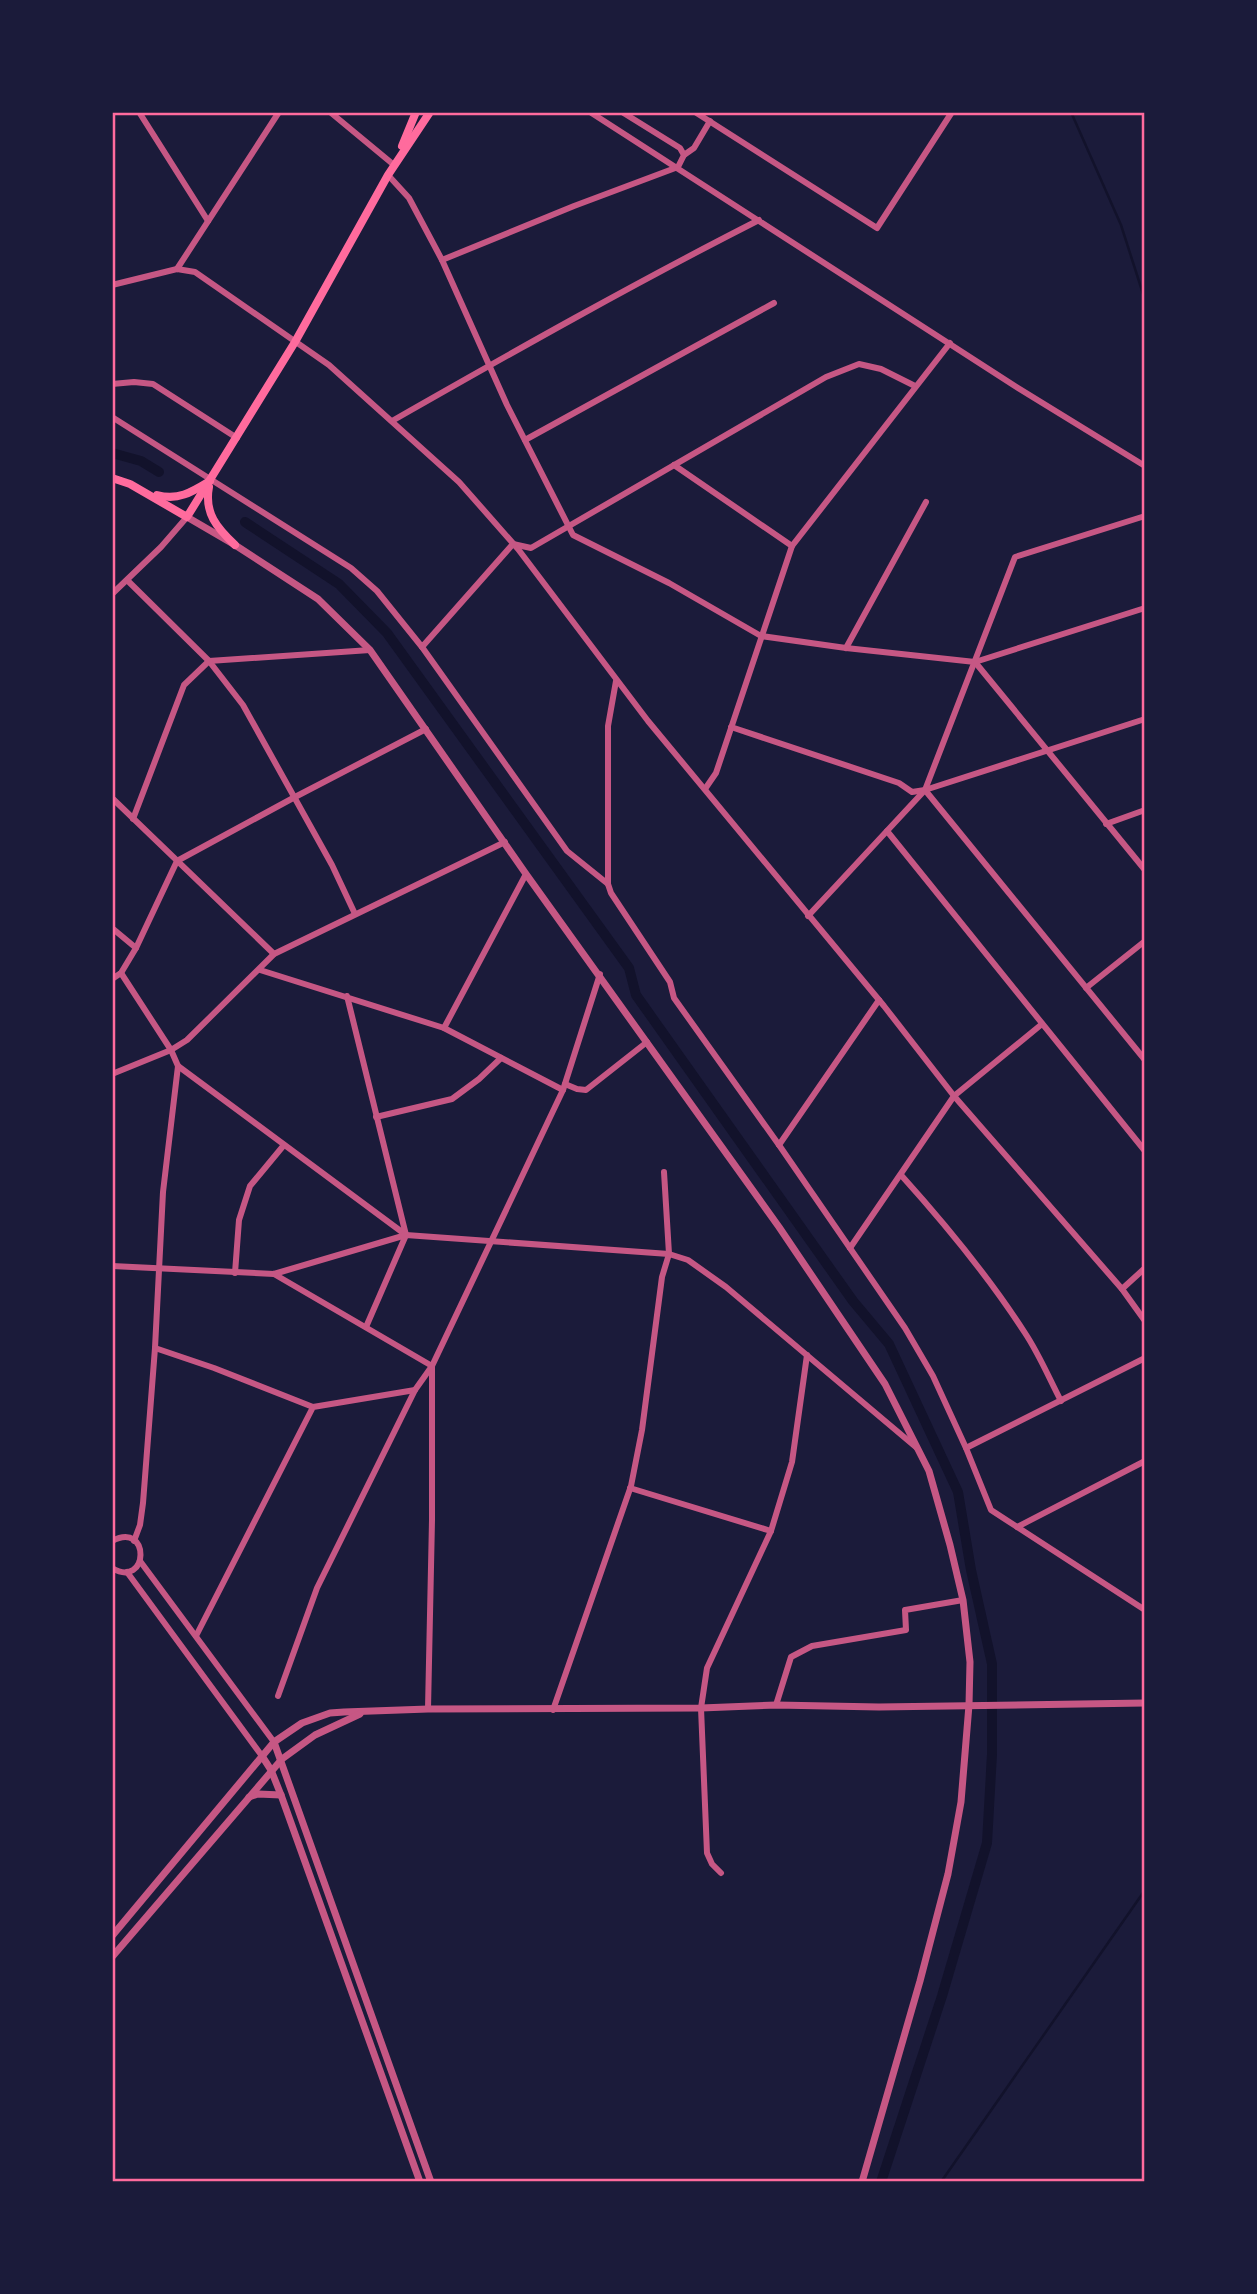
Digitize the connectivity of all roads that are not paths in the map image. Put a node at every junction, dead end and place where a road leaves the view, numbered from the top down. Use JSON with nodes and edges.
{"nodes":[{"id":1,"x":139,"y":112,"type":"edge"},
{"id":2,"x":279,"y":112,"type":"edge"},
{"id":3,"x":330,"y":112,"type":"edge"},
{"id":4,"x":416,"y":112,"type":"edge"},
{"id":5,"x":430,"y":112,"type":"edge"},
{"id":6,"x":590,"y":112,"type":"edge"},
{"id":7,"x":622,"y":112,"type":"edge"},
{"id":8,"x":695,"y":112,"type":"edge"},
{"id":9,"x":952,"y":112,"type":"edge"},
{"id":10,"x":710,"y":121,"type":"junction"},
{"id":11,"x":684,"y":155,"type":"junction"},
{"id":12,"x":394,"y":165,"type":"junction"},
{"id":13,"x":678,"y":167,"type":"junction"},
{"id":14,"x":388,"y":175,"type":"junction"},
{"id":15,"x":759,"y":220,"type":"junction"},
{"id":16,"x":208,"y":221,"type":"junction"},
{"id":17,"x":442,"y":260,"type":"junction"},
{"id":18,"x":177,"y":270,"type":"junction"},
{"id":19,"x":112,"y":285,"type":"edge"},
{"id":20,"x":774,"y":303,"type":"dead end"},
{"id":21,"x":295,"y":342,"type":"junction"},
{"id":22,"x":950,"y":343,"type":"junction"},
{"id":23,"x":489,"y":366,"type":"junction"},
{"id":24,"x":112,"y":384,"type":"edge"},
{"id":25,"x":915,"y":386,"type":"junction"},
{"id":26,"x":112,"y":417,"type":"edge"},
{"id":27,"x":392,"y":421,"type":"junction"},
{"id":28,"x":237,"y":438,"type":"junction"},
{"id":29,"x":525,"y":440,"type":"junction"},
{"id":30,"x":674,"y":465,"type":"junction"},
{"id":31,"x":1145,"y":466,"type":"edge"},
{"id":32,"x":112,"y":478,"type":"edge"},
{"id":33,"x":212,"y":480,"type":"junction"},
{"id":34,"x":144,"y":492,"type":"junction"},
{"id":35,"x":926,"y":502,"type":"dead end"},
{"id":36,"x":1145,"y":516,"type":"edge"},
{"id":37,"x":187,"y":517,"type":"junction"},
{"id":38,"x":567,"y":525,"type":"junction"},
{"id":39,"x":513,"y":544,"type":"junction"},
{"id":40,"x":234,"y":545,"type":"junction"},
{"id":41,"x":792,"y":546,"type":"junction"},
{"id":42,"x":127,"y":580,"type":"junction"},
{"id":43,"x":112,"y":594,"type":"edge"},
{"id":44,"x":1145,"y":608,"type":"edge"},
{"id":45,"x":761,"y":636,"type":"junction"},
{"id":46,"x":422,"y":647,"type":"junction"},
{"id":47,"x":846,"y":648,"type":"junction"},
{"id":48,"x":370,"y":650,"type":"junction"},
{"id":49,"x":209,"y":661,"type":"junction"},
{"id":50,"x":975,"y":662,"type":"junction"},
{"id":51,"x":616,"y":681,"type":"junction"},
{"id":52,"x":1145,"y":719,"type":"edge"},
{"id":53,"x":731,"y":727,"type":"junction"},
{"id":54,"x":426,"y":729,"type":"junction"},
{"id":55,"x":1046,"y":751,"type":"junction"},
{"id":56,"x":705,"y":789,"type":"junction"},
{"id":57,"x":925,"y":790,"type":"junction"},
{"id":58,"x":295,"y":797,"type":"junction"},
{"id":59,"x":112,"y":798,"type":"edge"},
{"id":60,"x":1145,"y":810,"type":"edge"},
{"id":61,"x":133,"y":819,"type":"junction"},
{"id":62,"x":1106,"y":824,"type":"junction"},
{"id":63,"x":887,"y":831,"type":"junction"},
{"id":64,"x":505,"y":842,"type":"junction"},
{"id":65,"x":177,"y":861,"type":"junction"},
{"id":66,"x":1145,"y":870,"type":"edge"},
{"id":67,"x":526,"y":874,"type":"junction"},
{"id":68,"x":608,"y":884,"type":"junction"},
{"id":69,"x":355,"y":914,"type":"junction"},
{"id":70,"x":808,"y":916,"type":"junction"},
{"id":71,"x":112,"y":928,"type":"edge"},
{"id":72,"x":1145,"y":941,"type":"edge"},
{"id":73,"x":136,"y":948,"type":"junction"},
{"id":74,"x":274,"y":954,"type":"junction"},
{"id":75,"x":260,"y":970,"type":"junction"},
{"id":76,"x":121,"y":974,"type":"junction"},
{"id":77,"x":600,"y":974,"type":"junction"},
{"id":78,"x":112,"y":979,"type":"edge"},
{"id":79,"x":1086,"y":988,"type":"junction"},
{"id":80,"x":348,"y":996,"type":"junction"},
{"id":81,"x":879,"y":1000,"type":"junction"},
{"id":82,"x":1042,"y":1024,"type":"junction"},
{"id":83,"x":444,"y":1028,"type":"junction"},
{"id":84,"x":647,"y":1042,"type":"junction"},
{"id":85,"x":171,"y":1050,"type":"junction"},
{"id":86,"x":501,"y":1058,"type":"junction"},
{"id":87,"x":1145,"y":1060,"type":"edge"},
{"id":88,"x":178,"y":1066,"type":"junction"},
{"id":89,"x":112,"y":1074,"type":"edge"},
{"id":90,"x":564,"y":1087,"type":"junction"},
{"id":91,"x":954,"y":1096,"type":"junction"},
{"id":92,"x":376,"y":1117,"type":"junction"},
{"id":93,"x":284,"y":1145,"type":"junction"},
{"id":94,"x":779,"y":1145,"type":"junction"},
{"id":95,"x":1145,"y":1151,"type":"edge"},
{"id":96,"x":664,"y":1172,"type":"dead end"},
{"id":97,"x":901,"y":1175,"type":"junction"},
{"id":98,"x":406,"y":1235,"type":"junction"},
{"id":99,"x":492,"y":1243,"type":"junction"},
{"id":100,"x":850,"y":1248,"type":"junction"},
{"id":101,"x":669,"y":1254,"type":"junction"},
{"id":102,"x":112,"y":1266,"type":"edge"},
{"id":103,"x":1145,"y":1268,"type":"edge"},
{"id":104,"x":159,"y":1269,"type":"junction"},
{"id":105,"x":235,"y":1273,"type":"junction"},
{"id":106,"x":274,"y":1274,"type":"junction"},
{"id":107,"x":1122,"y":1289,"type":"junction"},
{"id":108,"x":1145,"y":1321,"type":"edge"},
{"id":109,"x":366,"y":1327,"type":"junction"},
{"id":110,"x":155,"y":1348,"type":"junction"},
{"id":111,"x":807,"y":1356,"type":"junction"},
{"id":112,"x":1145,"y":1358,"type":"edge"},
{"id":113,"x":432,"y":1366,"type":"junction"},
{"id":114,"x":415,"y":1390,"type":"junction"},
{"id":115,"x":1061,"y":1401,"type":"junction"},
{"id":116,"x":313,"y":1407,"type":"junction"},
{"id":117,"x":966,"y":1448,"type":"junction"},
{"id":118,"x":918,"y":1449,"type":"junction"},
{"id":119,"x":1145,"y":1461,"type":"edge"},
{"id":120,"x":630,"y":1489,"type":"junction"},
{"id":121,"x":1017,"y":1527,"type":"junction"},
{"id":122,"x":771,"y":1531,"type":"junction"},
{"id":123,"x":112,"y":1541,"type":"edge"},
{"id":124,"x":135,"y":1541,"type":"junction"},
{"id":125,"x":140,"y":1561,"type":"junction"},
{"id":126,"x":112,"y":1568,"type":"edge"},
{"id":127,"x":127,"y":1572,"type":"junction"},
{"id":128,"x":963,"y":1600,"type":"junction"},
{"id":129,"x":1145,"y":1610,"type":"edge"},
{"id":130,"x":196,"y":1636,"type":"junction"},
{"id":131,"x":278,"y":1696,"type":"dead end"},
{"id":132,"x":1145,"y":1703,"type":"edge"},
{"id":133,"x":776,"y":1705,"type":"junction"},
{"id":134,"x":973,"y":1705,"type":"junction"},
{"id":135,"x":701,"y":1707,"type":"junction"},
{"id":136,"x":428,"y":1709,"type":"junction"},
{"id":137,"x":553,"y":1710,"type":"junction"},
{"id":138,"x":364,"y":1712,"type":"junction"},
{"id":139,"x":274,"y":1742,"type":"junction"},
{"id":140,"x":262,"y":1756,"type":"junction"},
{"id":141,"x":282,"y":1759,"type":"junction"},
{"id":142,"x":271,"y":1770,"type":"junction"},
{"id":143,"x":281,"y":1795,"type":"junction"},
{"id":144,"x":248,"y":1797,"type":"junction"},
{"id":145,"x":721,"y":1873,"type":"dead end"},
{"id":146,"x":112,"y":1936,"type":"edge"},
{"id":147,"x":112,"y":1957,"type":"edge"},
{"id":148,"x":420,"y":2182,"type":"edge"},
{"id":149,"x":431,"y":2182,"type":"edge"},
{"id":150,"x":862,"y":2182,"type":"edge"}],
"edges":[{"from":1,"to":16,"type":"street"},
{"from":2,"to":16,"type":"street"},
{"from":3,"to":12,"type":"street"},
{"from":4,"to":12,"type":"main road"},
{"from":5,"to":12,"type":"main road"},
{"from":6,"to":13,"type":"street"},
{"from":7,"to":11,"type":"street"},
{"from":8,"to":10,"type":"street"},
{"from":9,"to":10,"type":"street"},
{"from":10,"to":11,"type":"street"},
{"from":11,"to":13,"type":"street"},
{"from":12,"to":14,"type":"main road"},
{"from":13,"to":15,"type":"street"},
{"from":13,"to":17,"type":"street"},
{"from":14,"to":17,"type":"street"},
{"from":14,"to":21,"type":"main road"},
{"from":15,"to":22,"type":"street"},
{"from":15,"to":23,"type":"street"},
{"from":16,"to":18,"type":"street"},
{"from":17,"to":23,"type":"street"},
{"from":18,"to":19,"type":"street"},
{"from":18,"to":21,"type":"street"},
{"from":20,"to":29,"type":"street"},
{"from":21,"to":27,"type":"street"},
{"from":21,"to":28,"type":"main road"},
{"from":22,"to":25,"type":"street"},
{"from":22,"to":31,"type":"street"},
{"from":23,"to":27,"type":"street"},
{"from":23,"to":29,"type":"street"},
{"from":24,"to":28,"type":"street"},
{"from":25,"to":30,"type":"street"},
{"from":25,"to":41,"type":"street"},
{"from":26,"to":33,"type":"street"},
{"from":27,"to":39,"type":"street"},
{"from":28,"to":33,"type":"main road"},
{"from":29,"to":38,"type":"street"},
{"from":30,"to":38,"type":"street"},
{"from":30,"to":41,"type":"street"},
{"from":32,"to":34,"type":"main road"},
{"from":33,"to":34,"type":"main road"},
{"from":33,"to":37,"type":"main road"},
{"from":33,"to":40,"type":"main road"},
{"from":33,"to":46,"type":"street"},
{"from":34,"to":37,"type":"main road"},
{"from":35,"to":47,"type":"street"},
{"from":36,"to":50,"type":"street"},
{"from":37,"to":40,"type":"street"},
{"from":37,"to":42,"type":"street"},
{"from":38,"to":39,"type":"street"},
{"from":38,"to":45,"type":"street"},
{"from":39,"to":46,"type":"street"},
{"from":39,"to":51,"type":"street"},
{"from":40,"to":48,"type":"street"},
{"from":41,"to":45,"type":"street"},
{"from":42,"to":43,"type":"street"},
{"from":42,"to":49,"type":"street"},
{"from":44,"to":50,"type":"street"},
{"from":45,"to":47,"type":"street"},
{"from":45,"to":53,"type":"street"},
{"from":46,"to":68,"type":"street"},
{"from":47,"to":50,"type":"street"},
{"from":48,"to":49,"type":"street"},
{"from":48,"to":54,"type":"street"},
{"from":49,"to":58,"type":"street"},
{"from":49,"to":61,"type":"street"},
{"from":50,"to":55,"type":"street"},
{"from":50,"to":57,"type":"street"},
{"from":51,"to":56,"type":"street"},
{"from":51,"to":68,"type":"street"},
{"from":52,"to":55,"type":"street"},
{"from":53,"to":56,"type":"street"},
{"from":53,"to":57,"type":"street"},
{"from":54,"to":58,"type":"street"},
{"from":54,"to":64,"type":"street"},
{"from":55,"to":57,"type":"street"},
{"from":55,"to":62,"type":"street"},
{"from":56,"to":70,"type":"street"},
{"from":57,"to":63,"type":"street"},
{"from":57,"to":79,"type":"street"},
{"from":58,"to":65,"type":"street"},
{"from":58,"to":69,"type":"street"},
{"from":59,"to":61,"type":"street"},
{"from":60,"to":62,"type":"street"},
{"from":61,"to":65,"type":"street"},
{"from":62,"to":66,"type":"street"},
{"from":63,"to":70,"type":"street"},
{"from":63,"to":82,"type":"street"},
{"from":64,"to":67,"type":"street"},
{"from":64,"to":69,"type":"street"},
{"from":65,"to":73,"type":"street"},
{"from":65,"to":74,"type":"street"},
{"from":67,"to":77,"type":"street"},
{"from":67,"to":83,"type":"street"},
{"from":68,"to":94,"type":"street"},
{"from":69,"to":74,"type":"street"},
{"from":70,"to":81,"type":"street"},
{"from":71,"to":73,"type":"street"},
{"from":72,"to":79,"type":"street"},
{"from":73,"to":76,"type":"street"},
{"from":74,"to":75,"type":"street"},
{"from":75,"to":80,"type":"street"},
{"from":75,"to":85,"type":"street"},
{"from":76,"to":78,"type":"street"},
{"from":76,"to":85,"type":"street"},
{"from":77,"to":84,"type":"street"},
{"from":77,"to":90,"type":"street"},
{"from":79,"to":87,"type":"street"},
{"from":80,"to":83,"type":"street"},
{"from":80,"to":92,"type":"street"},
{"from":81,"to":91,"type":"street"},
{"from":81,"to":94,"type":"street"},
{"from":82,"to":91,"type":"street"},
{"from":82,"to":95,"type":"street"},
{"from":83,"to":86,"type":"street"},
{"from":84,"to":90,"type":"street"},
{"from":84,"to":118,"type":"street"},
{"from":85,"to":88,"type":"street"},
{"from":85,"to":89,"type":"street"},
{"from":86,"to":90,"type":"street"},
{"from":86,"to":92,"type":"street"},
{"from":88,"to":93,"type":"street"},
{"from":88,"to":104,"type":"street"},
{"from":90,"to":99,"type":"street"},
{"from":91,"to":97,"type":"street"},
{"from":91,"to":107,"type":"street"},
{"from":92,"to":98,"type":"street"},
{"from":93,"to":98,"type":"street"},
{"from":93,"to":105,"type":"street"},
{"from":94,"to":100,"type":"street"},
{"from":96,"to":101,"type":"street"},
{"from":97,"to":100,"type":"street"},
{"from":97,"to":115,"type":"street"},
{"from":98,"to":99,"type":"street"},
{"from":98,"to":106,"type":"street"},
{"from":98,"to":109,"type":"street"},
{"from":99,"to":101,"type":"street"},
{"from":99,"to":113,"type":"street"},
{"from":100,"to":117,"type":"street"},
{"from":101,"to":111,"type":"street"},
{"from":101,"to":120,"type":"street"},
{"from":102,"to":104,"type":"street"},
{"from":103,"to":107,"type":"street"},
{"from":104,"to":105,"type":"street"},
{"from":104,"to":110,"type":"street"},
{"from":105,"to":106,"type":"street"},
{"from":106,"to":109,"type":"street"},
{"from":107,"to":108,"type":"street"},
{"from":109,"to":113,"type":"street"},
{"from":110,"to":116,"type":"street"},
{"from":110,"to":124,"type":"street"},
{"from":111,"to":118,"type":"street"},
{"from":111,"to":122,"type":"street"},
{"from":112,"to":115,"type":"street"},
{"from":113,"to":114,"type":"street"},
{"from":113,"to":136,"type":"street"},
{"from":114,"to":116,"type":"street"},
{"from":114,"to":131,"type":"street"},
{"from":115,"to":117,"type":"street"},
{"from":116,"to":130,"type":"street"},
{"from":117,"to":121,"type":"street"},
{"from":118,"to":128,"type":"street"},
{"from":119,"to":121,"type":"street"},
{"from":120,"to":122,"type":"street"},
{"from":120,"to":137,"type":"street"},
{"from":121,"to":129,"type":"street"},
{"from":122,"to":135,"type":"street"},
{"from":123,"to":124,"type":"street"},
{"from":124,"to":125,"type":"street"},
{"from":125,"to":127,"type":"street"},
{"from":125,"to":130,"type":"street"},
{"from":126,"to":127,"type":"street"},
{"from":127,"to":140,"type":"street"},
{"from":128,"to":133,"type":"street"},
{"from":128,"to":134,"type":"street"},
{"from":130,"to":139,"type":"street"},
{"from":132,"to":134,"type":"street"},
{"from":133,"to":134,"type":"street"},
{"from":133,"to":135,"type":"street"},
{"from":134,"to":150,"type":"street"},
{"from":135,"to":137,"type":"street"},
{"from":135,"to":145,"type":"street"},
{"from":136,"to":137,"type":"street"},
{"from":136,"to":138,"type":"street"},
{"from":138,"to":139,"type":"street"},
{"from":138,"to":141,"type":"street"},
{"from":139,"to":140,"type":"street"},
{"from":139,"to":141,"type":"street"},
{"from":140,"to":142,"type":"street"},
{"from":140,"to":146,"type":"street"},
{"from":141,"to":142,"type":"street"},
{"from":141,"to":149,"type":"street"},
{"from":142,"to":143,"type":"street"},
{"from":142,"to":144,"type":"street"},
{"from":143,"to":144,"type":"street"},
{"from":143,"to":148,"type":"street"},
{"from":144,"to":147,"type":"street"}]}
